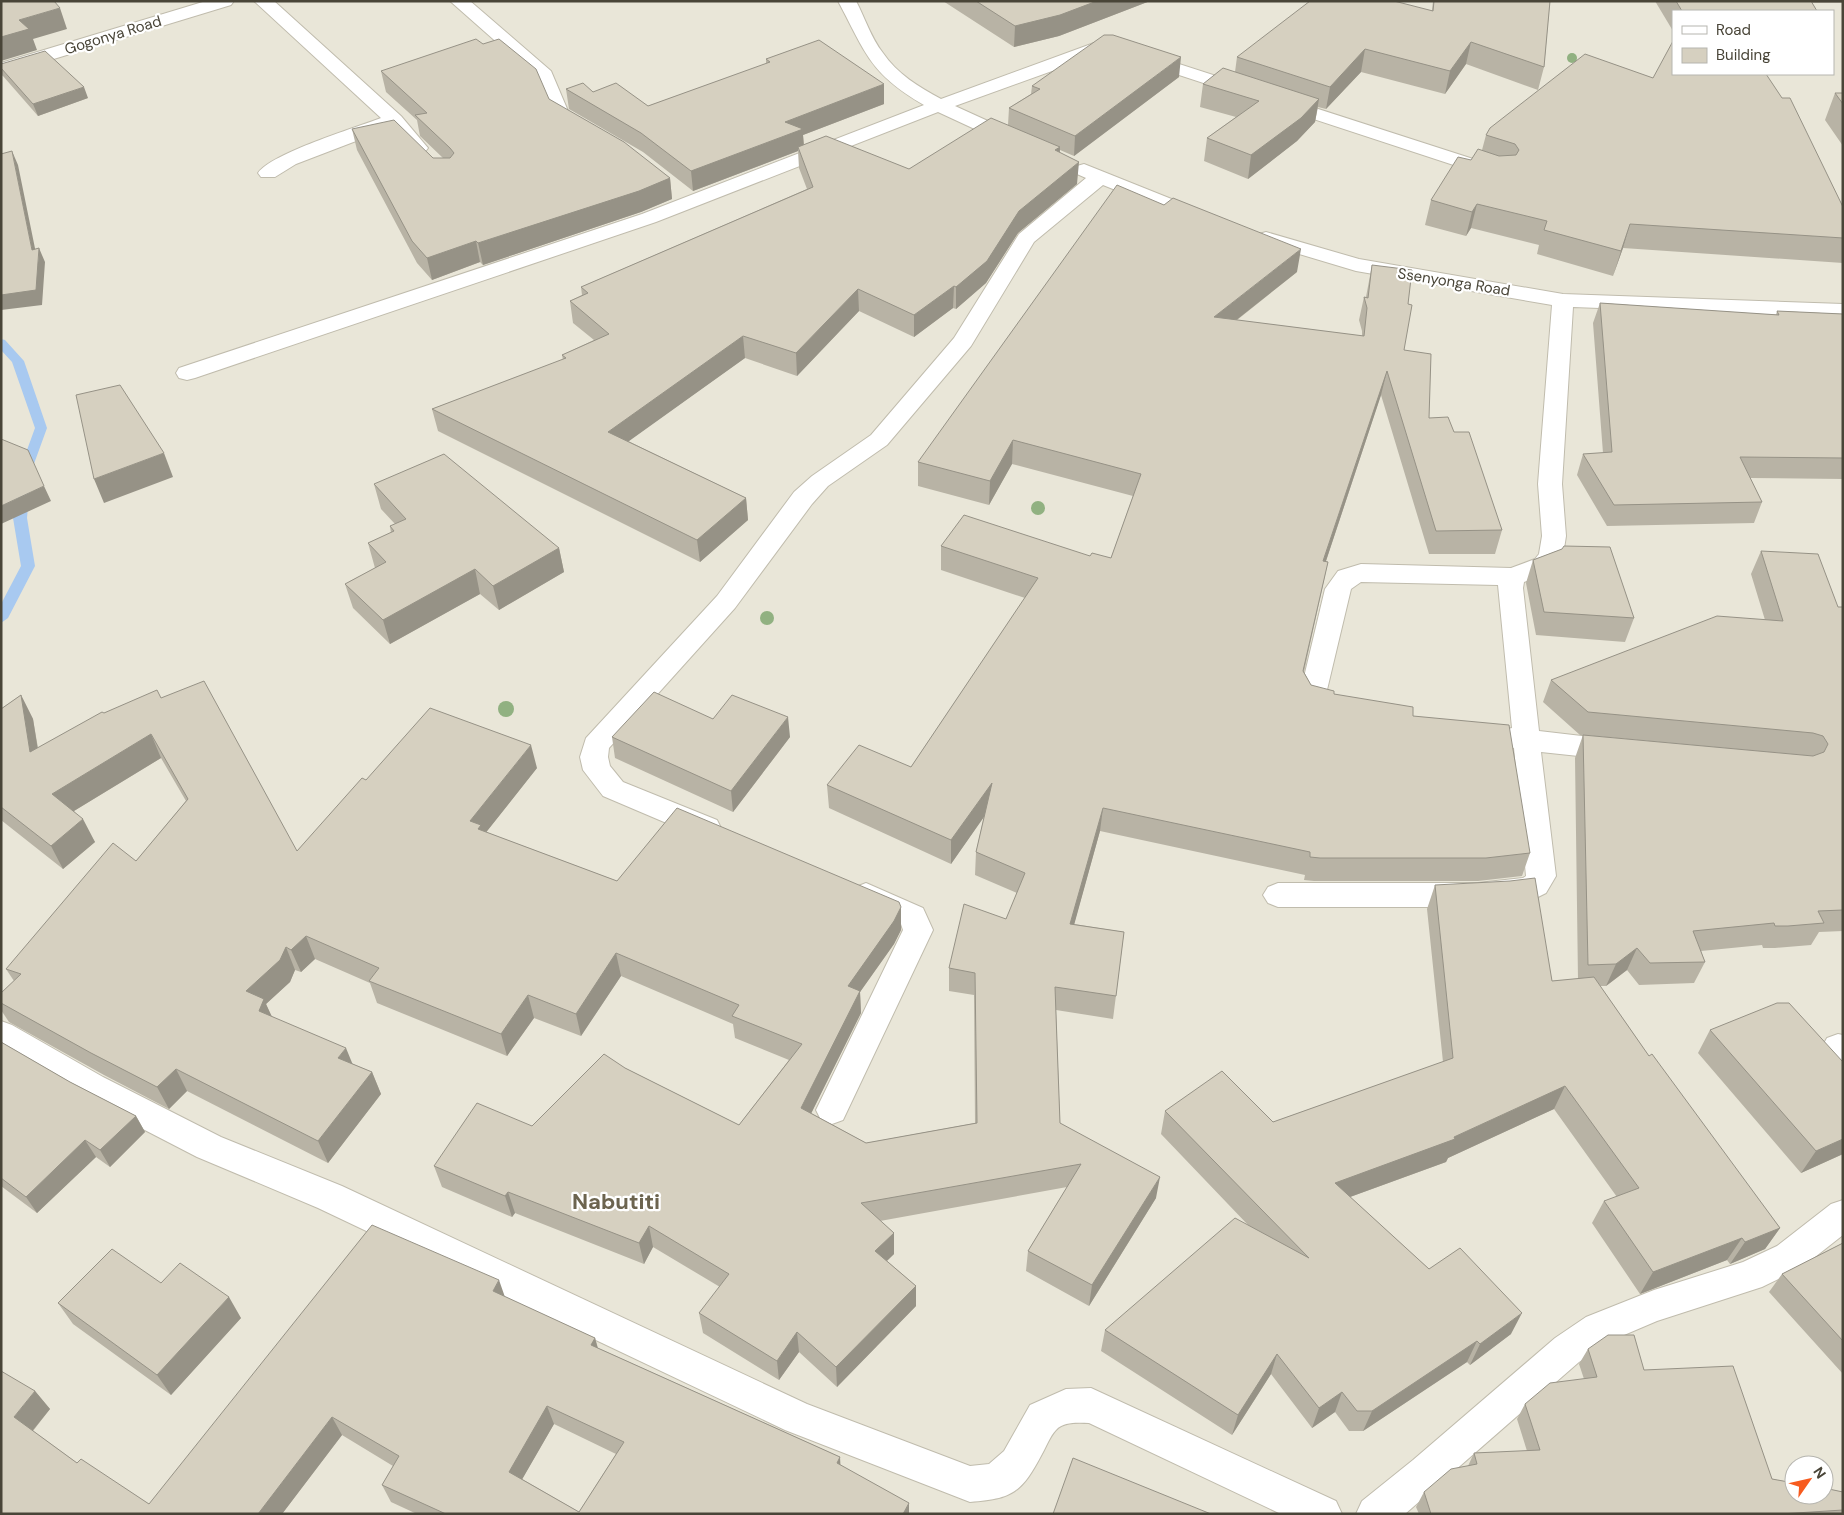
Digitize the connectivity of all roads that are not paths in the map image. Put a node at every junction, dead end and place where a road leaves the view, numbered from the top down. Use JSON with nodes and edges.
{"nodes":[{"id":1,"x":225,"y":1,"type":"edge"},
{"id":2,"x":263,"y":1,"type":"edge"},
{"id":3,"x":459,"y":1,"type":"edge"},
{"id":4,"x":847,"y":1,"type":"edge"},
{"id":5,"x":1,"y":69,"type":"edge"},
{"id":6,"x":938,"y":104,"type":"junction"},
{"id":7,"x":394,"y":120,"type":"junction"},
{"id":8,"x":593,"y":133,"type":"edge"},
{"id":9,"x":1030,"y":147,"type":"edge"},
{"id":10,"x":1065,"y":162,"type":"edge"},
{"id":11,"x":434,"y":163,"type":"edge"},
{"id":12,"x":268,"y":173,"type":"dead end"},
{"id":13,"x":1501,"y":174,"type":"edge"},
{"id":14,"x":1100,"y":177,"type":"junction"},
{"id":15,"x":1221,"y":224,"type":"edge"},
{"id":16,"x":1248,"y":232,"type":"edge"},
{"id":17,"x":1563,"y":300,"type":"junction"},
{"id":18,"x":1843,"y":311,"type":"edge"},
{"id":19,"x":187,"y":373,"type":"dead end"},
{"id":20,"x":1513,"y":577,"type":"junction"},
{"id":21,"x":1364,"y":711,"type":"edge"},
{"id":22,"x":1489,"y":734,"type":"edge"},
{"id":23,"x":1527,"y":742,"type":"junction"},
{"id":24,"x":1644,"y":752,"type":"edge"},
{"id":25,"x":731,"y":838,"type":"edge"},
{"id":26,"x":848,"y":888,"type":"edge"},
{"id":27,"x":1278,"y":894,"type":"dead end"},
{"id":28,"x":1,"y":1034,"type":"edge"},
{"id":29,"x":832,"y":1110,"type":"dead end"},
{"id":30,"x":1843,"y":1215,"type":"edge"},
{"id":31,"x":1323,"y":1514,"type":"edge"},
{"id":32,"x":1375,"y":1514,"type":"edge"}],
"edges":[{"from":1,"to":5,"type":"street","name":"Gogonya Road"},
{"from":2,"to":7,"type":"street"},
{"from":3,"to":8,"type":"street"},
{"from":4,"to":6,"type":"street"},
{"from":6,"to":9,"type":"street"},
{"from":6,"to":13,"type":"street"},
{"from":6,"to":19,"type":"street"},
{"from":7,"to":11,"type":"street"},
{"from":7,"to":12,"type":"street"},
{"from":10,"to":14,"type":"street"},
{"from":14,"to":15,"type":"street"},
{"from":14,"to":25,"type":"street"},
{"from":16,"to":17,"type":"street","name":"Ssenyonga Road"},
{"from":17,"to":18,"type":"street","name":"Ssenyonga Road"},
{"from":17,"to":20,"type":"street"},
{"from":20,"to":21,"type":"street"},
{"from":20,"to":23,"type":"street"},
{"from":22,"to":23,"type":"street"},
{"from":23,"to":24,"type":"street"},
{"from":23,"to":27,"type":"street"},
{"from":26,"to":29,"type":"street"},
{"from":28,"to":31,"type":"street"},
{"from":30,"to":32,"type":"street"}]}
